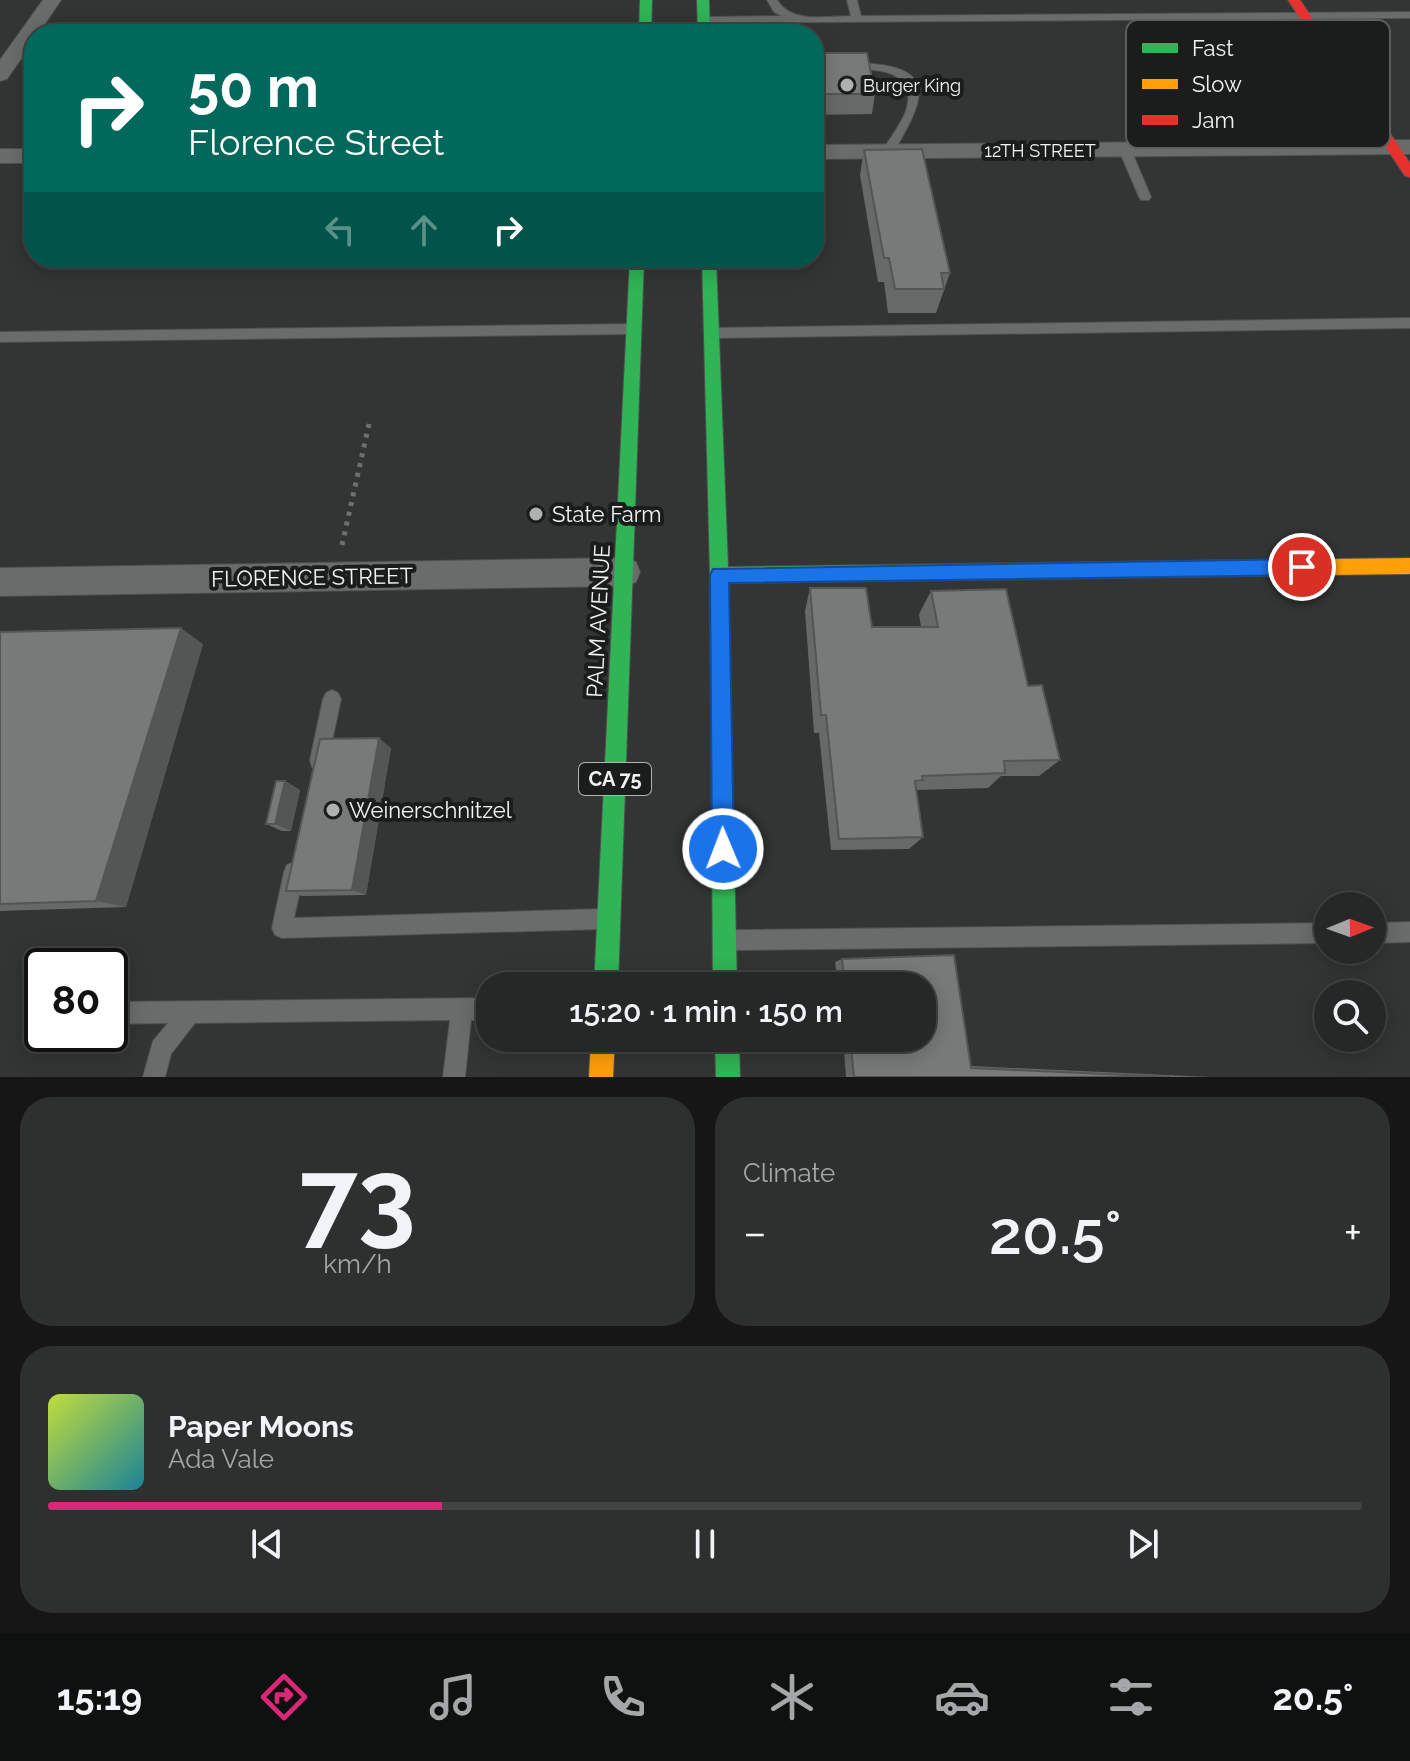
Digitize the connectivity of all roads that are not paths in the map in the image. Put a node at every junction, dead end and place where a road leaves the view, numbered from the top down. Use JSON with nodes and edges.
{"nodes":[{"id":1,"x":52,"y":0,"type":"edge"},
{"id":2,"x":646,"y":0,"type":"edge"},
{"id":3,"x":703,"y":0,"type":"edge"},
{"id":4,"x":772,"y":0,"type":"edge"},
{"id":5,"x":852,"y":0,"type":"edge"},
{"id":6,"x":1294,"y":0,"type":"edge"},
{"id":7,"x":1410,"y":15,"type":"edge"},
{"id":8,"x":1306,"y":16,"type":"junction"},
{"id":9,"x":797,"y":20,"type":"junction"},
{"id":10,"x":857,"y":20,"type":"junction"},
{"id":11,"x":1309,"y":20,"type":"edge"},
{"id":12,"x":35,"y":24,"type":"edge"},
{"id":13,"x":645,"y":24,"type":"edge"},
{"id":14,"x":704,"y":24,"type":"edge"},
{"id":15,"x":744,"y":24,"type":"edge"},
{"id":16,"x":24,"y":40,"type":"edge"},
{"id":17,"x":824,"y":69,"type":"edge"},
{"id":18,"x":0,"y":75,"type":"edge"},
{"id":19,"x":1401,"y":147,"type":"edge"},
{"id":20,"x":1309,"y":148,"type":"edge"},
{"id":21,"x":1125,"y":150,"type":"junction"},
{"id":22,"x":824,"y":152,"type":"edge"},
{"id":23,"x":888,"y":152,"type":"junction"},
{"id":24,"x":0,"y":156,"type":"edge"},
{"id":25,"x":24,"y":156,"type":"edge"},
{"id":26,"x":1410,"y":173,"type":"edge"},
{"id":27,"x":1145,"y":197,"type":"dead end"},
{"id":28,"x":637,"y":268,"type":"edge"},
{"id":29,"x":709,"y":268,"type":"edge"},
{"id":30,"x":688,"y":300,"type":"dead end"},
{"id":31,"x":1410,"y":323,"type":"edge"},
{"id":32,"x":634,"y":329,"type":"junction"},
{"id":33,"x":711,"y":333,"type":"junction"},
{"id":34,"x":0,"y":337,"type":"edge"},
{"id":35,"x":1410,"y":566,"type":"edge"},
{"id":36,"x":625,"y":572,"type":"junction"},
{"id":37,"x":719,"y":575,"type":"junction"},
{"id":38,"x":0,"y":582,"type":"edge"},
{"id":39,"x":332,"y":699,"type":"dead end"},
{"id":40,"x":315,"y":775,"type":"edge"},
{"id":41,"x":299,"y":851,"type":"edge"},
{"id":42,"x":609,"y":918,"type":"junction"},
{"id":43,"x":1410,"y":932,"type":"edge"},
{"id":44,"x":1314,"y":933,"type":"edge"},
{"id":45,"x":1386,"y":933,"type":"edge"},
{"id":46,"x":724,"y":940,"type":"junction"},
{"id":47,"x":607,"y":972,"type":"edge"},
{"id":48,"x":725,"y":972,"type":"edge"},
{"id":49,"x":462,"y":1009,"type":"junction"},
{"id":50,"x":476,"y":1009,"type":"edge"},
{"id":51,"x":190,"y":1012,"type":"junction"},
{"id":52,"x":128,"y":1013,"type":"edge"},
{"id":53,"x":602,"y":1052,"type":"edge"},
{"id":54,"x":727,"y":1052,"type":"edge"},
{"id":55,"x":154,"y":1077,"type":"edge"},
{"id":56,"x":454,"y":1077,"type":"edge"},
{"id":57,"x":601,"y":1077,"type":"edge"},
{"id":58,"x":728,"y":1077,"type":"edge"}],
"edges":[{"from":1,"to":12,"type":"street"},
{"from":2,"to":13,"type":"main road"},
{"from":3,"to":14,"type":"main road"},
{"from":4,"to":9,"type":"lane"},
{"from":5,"to":10,"type":"lane"},
{"from":6,"to":8,"type":"main road"},
{"from":7,"to":8,"type":"lane"},
{"from":8,"to":10,"type":"lane"},
{"from":8,"to":11,"type":"main road"},
{"from":9,"to":10,"type":"lane"},
{"from":9,"to":15,"type":"lane"},
{"from":16,"to":18,"type":"street"},
{"from":17,"to":23,"type":"lane"},
{"from":19,"to":26,"type":"main road"},
{"from":20,"to":21,"type":"street","name":"12TH STREET"},
{"from":21,"to":23,"type":"street","name":"12TH STREET"},
{"from":21,"to":27,"type":"lane"},
{"from":22,"to":23,"type":"street","name":"12TH STREET"},
{"from":24,"to":25,"type":"street"},
{"from":28,"to":32,"type":"main road","name":"PALM AVENUE","number":"CA 75"},
{"from":29,"to":33,"type":"main road"},
{"from":30,"to":33,"type":"main road"},
{"from":31,"to":33,"type":"lane"},
{"from":32,"to":34,"type":"lane"},
{"from":32,"to":36,"type":"main road","name":"PALM AVENUE","number":"CA 75"},
{"from":33,"to":37,"type":"main road"},
{"from":35,"to":37,"type":"main road"},
{"from":36,"to":38,"type":"street","name":"FLORENCE STREET"},
{"from":36,"to":42,"type":"main road","name":"PALM AVENUE","number":"CA 75"},
{"from":37,"to":46,"type":"main road"},
{"from":39,"to":40,"type":"lane"},
{"from":41,"to":42,"type":"lane"},
{"from":42,"to":47,"type":"main road","name":"PALM AVENUE","number":"CA 75"},
{"from":43,"to":45,"type":"lane"},
{"from":44,"to":46,"type":"lane"},
{"from":46,"to":48,"type":"main road"},
{"from":49,"to":50,"type":"lane"},
{"from":49,"to":51,"type":"lane"},
{"from":49,"to":56,"type":"lane"},
{"from":51,"to":52,"type":"lane"},
{"from":51,"to":55,"type":"lane"},
{"from":53,"to":57,"type":"main road"},
{"from":54,"to":58,"type":"main road"}]}
